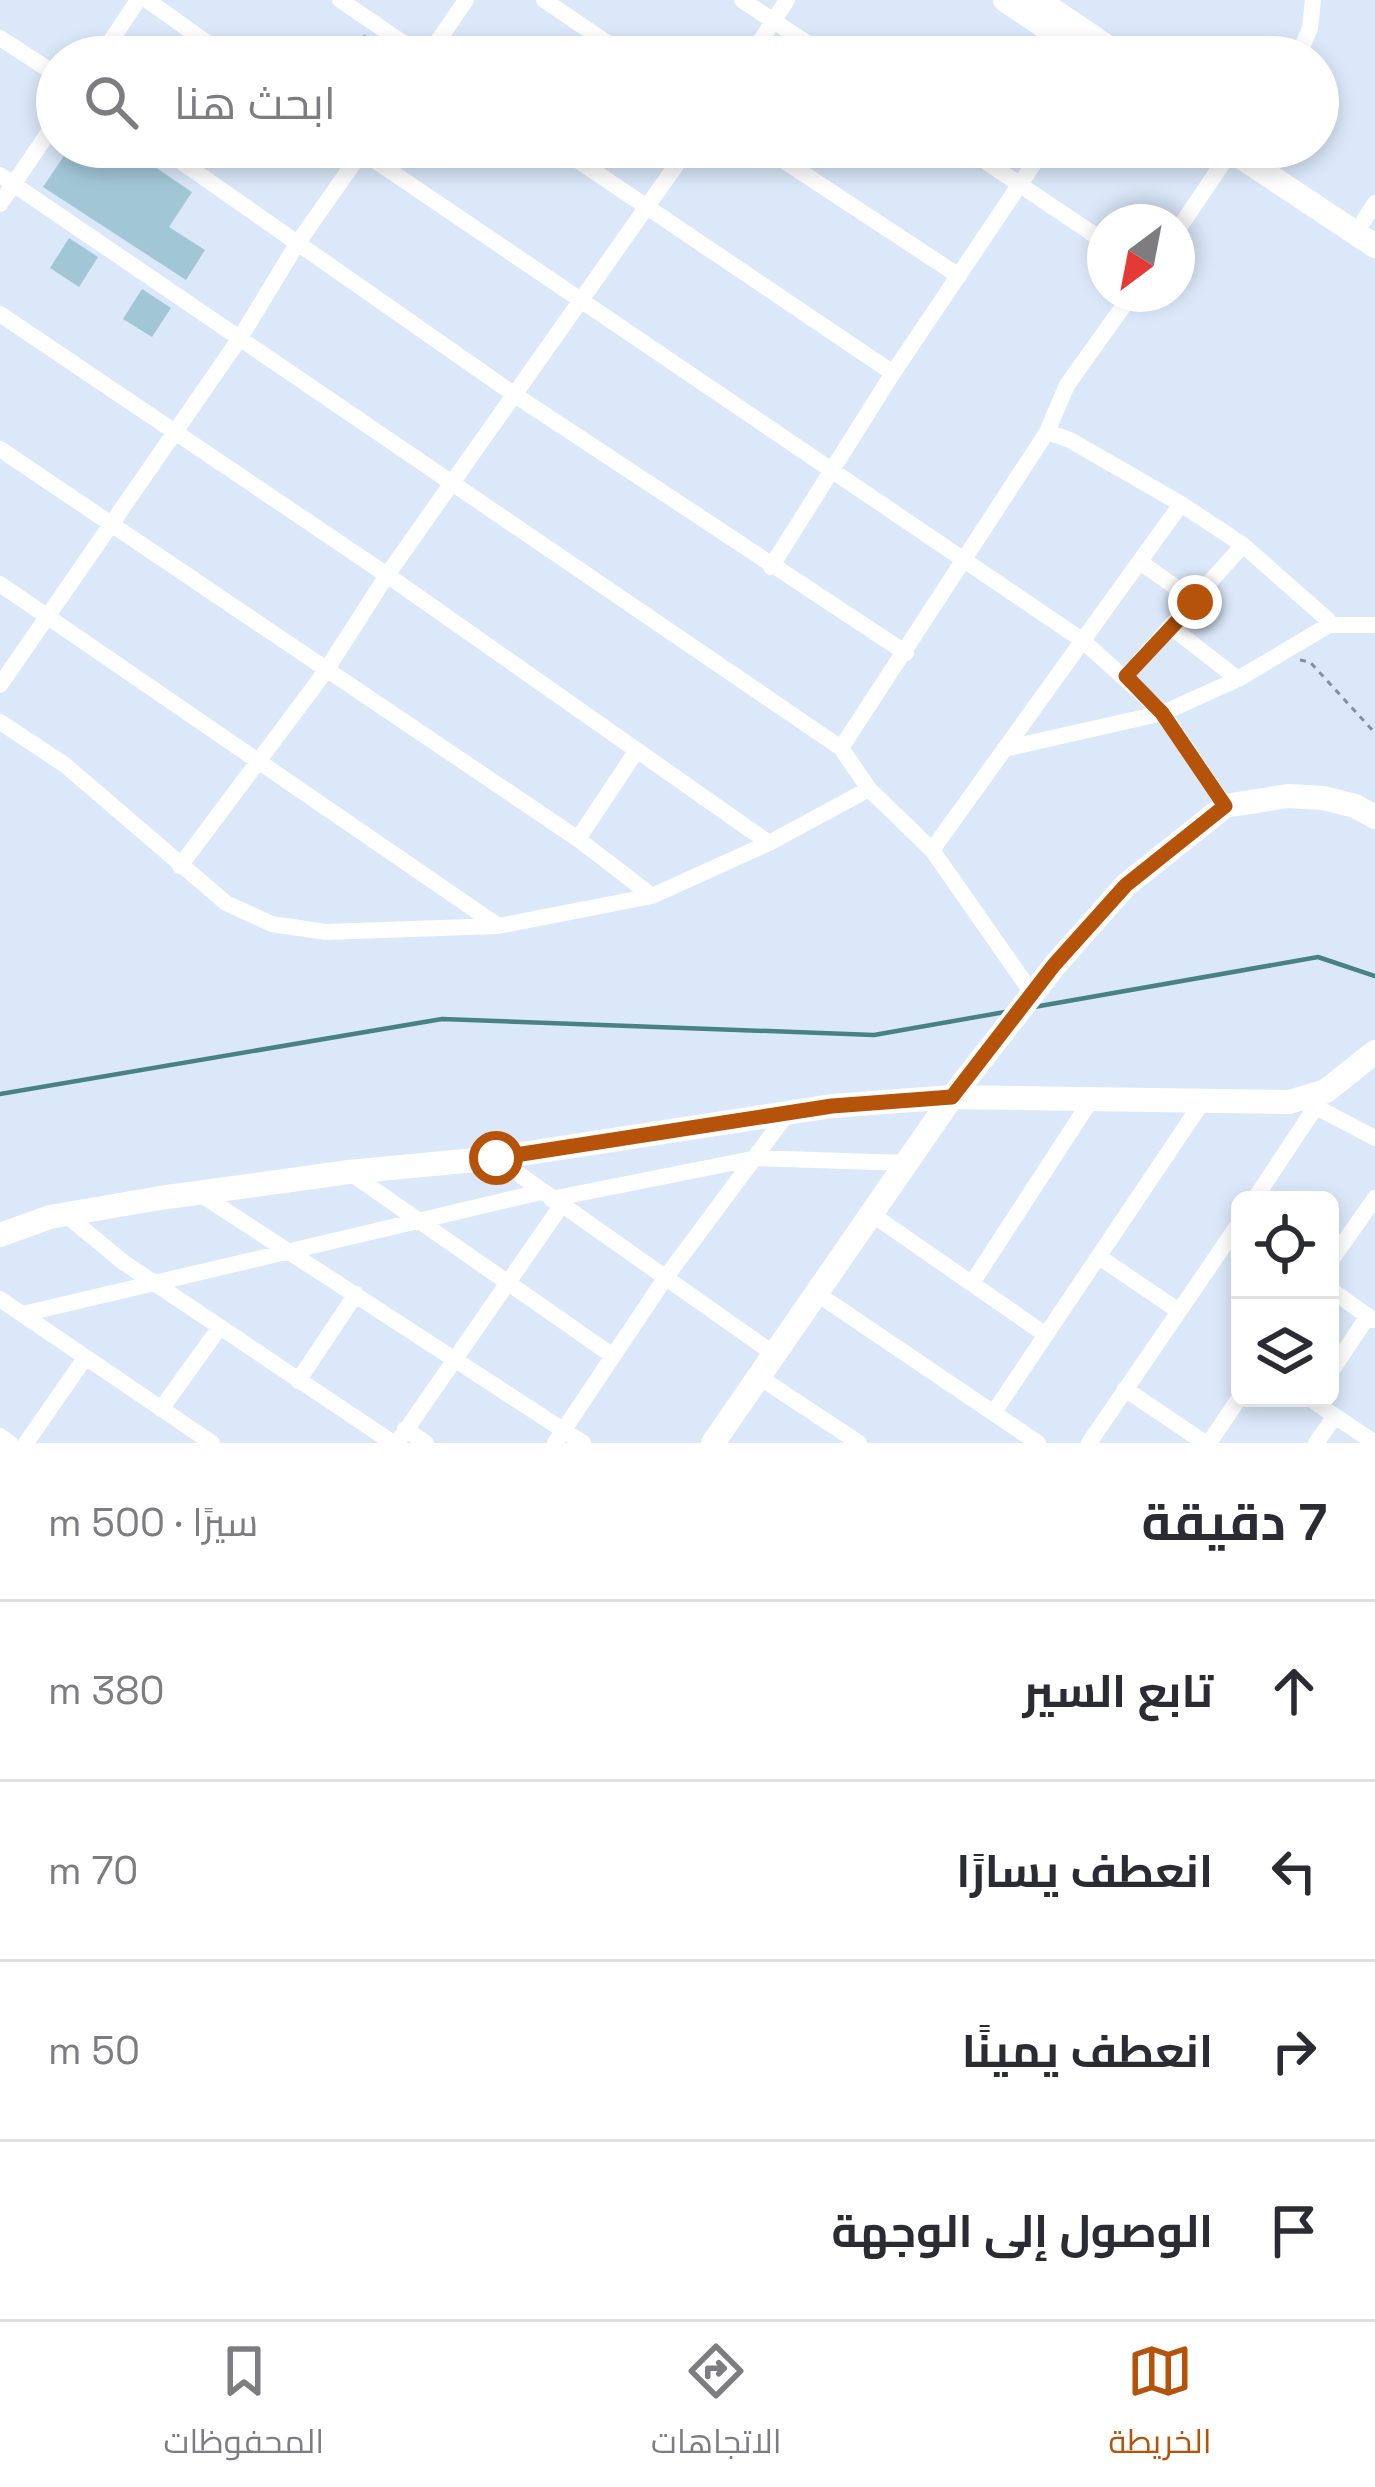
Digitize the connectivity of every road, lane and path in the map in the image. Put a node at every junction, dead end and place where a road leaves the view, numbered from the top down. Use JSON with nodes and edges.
{"nodes":[{"id":1,"x":142,"y":0,"type":"edge"},
{"id":2,"x":340,"y":0,"type":"edge"},
{"id":3,"x":466,"y":0,"type":"edge"},
{"id":4,"x":544,"y":0,"type":"edge"},
{"id":5,"x":742,"y":0,"type":"edge"},
{"id":6,"x":787,"y":0,"type":"edge"},
{"id":7,"x":1005,"y":0,"type":"edge"},
{"id":8,"x":1038,"y":0,"type":"edge"},
{"id":9,"x":1313,"y":0,"type":"edge"},
{"id":10,"x":773,"y":21,"type":"junction"},
{"id":11,"x":115,"y":36,"type":"edge"},
{"id":12,"x":196,"y":36,"type":"edge"},
{"id":13,"x":394,"y":36,"type":"edge"},
{"id":14,"x":441,"y":36,"type":"edge"},
{"id":15,"x":597,"y":36,"type":"edge"},
{"id":16,"x":763,"y":36,"type":"edge"},
{"id":17,"x":796,"y":36,"type":"edge"},
{"id":18,"x":1059,"y":36,"type":"edge"},
{"id":19,"x":1091,"y":36,"type":"edge"},
{"id":20,"x":1307,"y":36,"type":"edge"},
{"id":21,"x":0,"y":38,"type":"edge"},
{"id":22,"x":36,"y":61,"type":"edge"},
{"id":23,"x":36,"y":145,"type":"edge"},
{"id":24,"x":190,"y":168,"type":"edge"},
{"id":25,"x":348,"y":168,"type":"edge"},
{"id":26,"x":389,"y":168,"type":"edge"},
{"id":27,"x":589,"y":168,"type":"edge"},
{"id":28,"x":674,"y":168,"type":"edge"},
{"id":29,"x":795,"y":168,"type":"edge"},
{"id":30,"x":996,"y":168,"type":"edge"},
{"id":31,"x":1031,"y":168,"type":"edge"},
{"id":32,"x":1223,"y":168,"type":"edge"},
{"id":33,"x":1266,"y":168,"type":"edge"},
{"id":34,"x":1277,"y":168,"type":"edge"},
{"id":35,"x":7,"y":179,"type":"edge"},
{"id":36,"x":1021,"y":184,"type":"junction"},
{"id":37,"x":0,"y":204,"type":"edge"},
{"id":38,"x":647,"y":207,"type":"junction"},
{"id":39,"x":1195,"y":207,"type":"edge"},
{"id":40,"x":1371,"y":217,"type":"edge"},
{"id":41,"x":1087,"y":230,"type":"edge"},
{"id":42,"x":297,"y":244,"type":"junction"},
{"id":43,"x":1375,"y":246,"type":"edge"},
{"id":44,"x":959,"y":276,"type":"junction"},
{"id":45,"x":584,"y":299,"type":"junction"},
{"id":46,"x":1119,"y":312,"type":"edge"},
{"id":47,"x":0,"y":314,"type":"edge"},
{"id":48,"x":240,"y":338,"type":"junction"},
{"id":49,"x":893,"y":373,"type":"junction"},
{"id":50,"x":515,"y":395,"type":"junction"},
{"id":51,"x":1047,"y":432,"type":"junction"},
{"id":52,"x":175,"y":434,"type":"junction"},
{"id":53,"x":0,"y":449,"type":"edge"},
{"id":54,"x":833,"y":468,"type":"junction"},
{"id":55,"x":453,"y":483,"type":"junction"},
{"id":56,"x":1181,"y":504,"type":"junction"},
{"id":57,"x":111,"y":526,"type":"junction"},
{"id":58,"x":1243,"y":545,"type":"junction"},
{"id":59,"x":967,"y":559,"type":"junction"},
{"id":60,"x":1140,"y":562,"type":"junction"},
{"id":61,"x":771,"y":567,"type":"junction"},
{"id":62,"x":387,"y":575,"type":"junction"},
{"id":63,"x":0,"y":584,"type":"edge"},
{"id":64,"x":1195,"y":602,"type":"junction"},
{"id":65,"x":46,"y":615,"type":"junction"},
{"id":66,"x":1329,"y":625,"type":"junction"},
{"id":67,"x":1375,"y":625,"type":"edge"},
{"id":68,"x":1171,"y":627,"type":"junction"},
{"id":69,"x":1082,"y":640,"type":"junction"},
{"id":70,"x":906,"y":653,"type":"junction"},
{"id":71,"x":1281,"y":654,"type":"junction"},
{"id":72,"x":326,"y":672,"type":"junction"},
{"id":73,"x":1126,"y":676,"type":"junction"},
{"id":74,"x":1238,"y":679,"type":"junction"},
{"id":75,"x":0,"y":685,"type":"edge"},
{"id":76,"x":1162,"y":713,"type":"junction"},
{"id":77,"x":0,"y":722,"type":"edge"},
{"id":78,"x":1375,"y":733,"type":"edge"},
{"id":79,"x":841,"y":748,"type":"junction"},
{"id":80,"x":1004,"y":749,"type":"junction"},
{"id":81,"x":637,"y":750,"type":"junction"},
{"id":82,"x":260,"y":762,"type":"junction"},
{"id":83,"x":869,"y":789,"type":"junction"},
{"id":84,"x":1225,"y":806,"type":"junction"},
{"id":85,"x":1375,"y":818,"type":"edge"},
{"id":86,"x":578,"y":839,"type":"junction"},
{"id":87,"x":769,"y":843,"type":"junction"},
{"id":88,"x":932,"y":850,"type":"junction"},
{"id":89,"x":180,"y":866,"type":"junction"},
{"id":90,"x":652,"y":896,"type":"junction"},
{"id":91,"x":498,"y":926,"type":"junction"},
{"id":92,"x":1033,"y":993,"type":"junction"},
{"id":93,"x":1375,"y":1052,"type":"edge"},
{"id":94,"x":952,"y":1097,"type":"junction"},
{"id":95,"x":1321,"y":1099,"type":"junction"},
{"id":96,"x":1091,"y":1100,"type":"junction"},
{"id":97,"x":1203,"y":1101,"type":"junction"},
{"id":98,"x":787,"y":1114,"type":"junction"},
{"id":99,"x":1375,"y":1138,"type":"edge"},
{"id":100,"x":496,"y":1158,"type":"junction"},
{"id":101,"x":757,"y":1158,"type":"junction"},
{"id":102,"x":906,"y":1163,"type":"junction"},
{"id":103,"x":349,"y":1172,"type":"junction"},
{"id":104,"x":1260,"y":1191,"type":"edge"},
{"id":105,"x":200,"y":1194,"type":"junction"},
{"id":106,"x":1375,"y":1198,"type":"edge"},
{"id":107,"x":551,"y":1199,"type":"junction"},
{"id":108,"x":870,"y":1213,"type":"junction"},
{"id":109,"x":65,"y":1214,"type":"junction"},
{"id":110,"x":415,"y":1220,"type":"junction"},
{"id":111,"x":0,"y":1235,"type":"edge"},
{"id":112,"x":1231,"y":1237,"type":"edge"},
{"id":113,"x":288,"y":1249,"type":"junction"},
{"id":114,"x":1339,"y":1249,"type":"edge"},
{"id":115,"x":1099,"y":1257,"type":"junction"},
{"id":116,"x":666,"y":1277,"type":"junction"},
{"id":117,"x":508,"y":1281,"type":"junction"},
{"id":118,"x":153,"y":1282,"type":"junction"},
{"id":119,"x":972,"y":1283,"type":"junction"},
{"id":120,"x":816,"y":1293,"type":"junction"},
{"id":121,"x":356,"y":1294,"type":"junction"},
{"id":122,"x":1339,"y":1295,"type":"edge"},
{"id":123,"x":0,"y":1300,"type":"edge"},
{"id":124,"x":1179,"y":1311,"type":"junction"},
{"id":125,"x":23,"y":1314,"type":"junction"},
{"id":126,"x":1371,"y":1318,"type":"edge"},
{"id":127,"x":220,"y":1327,"type":"junction"},
{"id":128,"x":1046,"y":1336,"type":"junction"},
{"id":129,"x":774,"y":1354,"type":"junction"},
{"id":130,"x":613,"y":1356,"type":"junction"},
{"id":131,"x":85,"y":1358,"type":"junction"},
{"id":132,"x":453,"y":1358,"type":"junction"},
{"id":133,"x":1339,"y":1361,"type":"edge"},
{"id":134,"x":759,"y":1377,"type":"junction"},
{"id":135,"x":298,"y":1381,"type":"junction"},
{"id":136,"x":1125,"y":1389,"type":"junction"},
{"id":137,"x":1233,"y":1407,"type":"edge"},
{"id":138,"x":1322,"y":1407,"type":"edge"},
{"id":139,"x":161,"y":1409,"type":"junction"},
{"id":140,"x":994,"y":1412,"type":"junction"},
{"id":141,"x":1335,"y":1416,"type":"junction"},
{"id":142,"x":0,"y":1436,"type":"edge"},
{"id":143,"x":560,"y":1436,"type":"edge"},
{"id":144,"x":398,"y":1438,"type":"edge"},
{"id":145,"x":10,"y":1443,"type":"edge"},
{"id":146,"x":26,"y":1443,"type":"edge"},
{"id":147,"x":212,"y":1443,"type":"edge"},
{"id":148,"x":426,"y":1443,"type":"edge"},
{"id":149,"x":584,"y":1443,"type":"edge"},
{"id":150,"x":713,"y":1443,"type":"edge"},
{"id":151,"x":859,"y":1443,"type":"edge"},
{"id":152,"x":1038,"y":1443,"type":"edge"},
{"id":153,"x":1089,"y":1443,"type":"edge"},
{"id":154,"x":1206,"y":1443,"type":"edge"},
{"id":155,"x":1316,"y":1443,"type":"edge"},
{"id":156,"x":1375,"y":1443,"type":"edge"}],
"edges":[{"from":1,"to":11,"type":"street"},
{"from":1,"to":12,"type":"street"},
{"from":2,"to":13,"type":"street"},
{"from":3,"to":14,"type":"street"},
{"from":4,"to":15,"type":"street"},
{"from":5,"to":10,"type":"street"},
{"from":6,"to":10,"type":"street"},
{"from":7,"to":18,"type":"street"},
{"from":8,"to":19,"type":"street"},
{"from":9,"to":20,"type":"street"},
{"from":10,"to":16,"type":"street"},
{"from":10,"to":17,"type":"street"},
{"from":21,"to":22,"type":"street"},
{"from":23,"to":35,"type":"street"},
{"from":24,"to":42,"type":"street"},
{"from":25,"to":42,"type":"street"},
{"from":26,"to":45,"type":"street"},
{"from":27,"to":38,"type":"street"},
{"from":28,"to":38,"type":"street"},
{"from":29,"to":44,"type":"street"},
{"from":30,"to":36,"type":"street"},
{"from":31,"to":36,"type":"street"},
{"from":32,"to":39,"type":"street"},
{"from":33,"to":43,"type":"street"},
{"from":34,"to":40,"type":"street"},
{"from":35,"to":37,"type":"street"},
{"from":35,"to":48,"type":"street"},
{"from":36,"to":41,"type":"street"},
{"from":36,"to":44,"type":"street"},
{"from":38,"to":45,"type":"street"},
{"from":38,"to":49,"type":"street"},
{"from":42,"to":48,"type":"street"},
{"from":42,"to":50,"type":"street"},
{"from":44,"to":49,"type":"street"},
{"from":45,"to":50,"type":"street"},
{"from":45,"to":54,"type":"street"},
{"from":46,"to":51,"type":"street"},
{"from":47,"to":52,"type":"street"},
{"from":48,"to":52,"type":"street"},
{"from":48,"to":55,"type":"street"},
{"from":49,"to":54,"type":"street"},
{"from":50,"to":55,"type":"street"},
{"from":50,"to":61,"type":"street"},
{"from":51,"to":56,"type":"street"},
{"from":51,"to":59,"type":"street"},
{"from":52,"to":57,"type":"street"},
{"from":52,"to":62,"type":"street"},
{"from":53,"to":57,"type":"street"},
{"from":54,"to":59,"type":"street"},
{"from":54,"to":61,"type":"street"},
{"from":55,"to":62,"type":"street"},
{"from":55,"to":79,"type":"street"},
{"from":56,"to":58,"type":"street"},
{"from":56,"to":60,"type":"street"},
{"from":57,"to":65,"type":"street"},
{"from":57,"to":72,"type":"street"},
{"from":58,"to":64,"type":"street"},
{"from":58,"to":66,"type":"street"},
{"from":59,"to":69,"type":"street"},
{"from":59,"to":70,"type":"street"},
{"from":60,"to":64,"type":"street"},
{"from":60,"to":69,"type":"street"},
{"from":61,"to":70,"type":"street"},
{"from":62,"to":72,"type":"street"},
{"from":62,"to":81,"type":"street"},
{"from":63,"to":65,"type":"street"},
{"from":64,"to":68,"type":"street"},
{"from":65,"to":75,"type":"street"},
{"from":65,"to":82,"type":"street"},
{"from":66,"to":67,"type":"street"},
{"from":66,"to":71,"type":"street"},
{"from":68,"to":73,"type":"street"},
{"from":68,"to":74,"type":"street"},
{"from":69,"to":73,"type":"street"},
{"from":69,"to":80,"type":"street"},
{"from":70,"to":79,"type":"street"},
{"from":71,"to":74,"type":"street"},
{"from":71,"to":78,"type":"path"},
{"from":72,"to":82,"type":"street"},
{"from":72,"to":86,"type":"street"},
{"from":73,"to":76,"type":"street"},
{"from":74,"to":76,"type":"street"},
{"from":76,"to":80,"type":"street"},
{"from":76,"to":84,"type":"street"},
{"from":77,"to":89,"type":"street"},
{"from":79,"to":83,"type":"street"},
{"from":80,"to":88,"type":"street"},
{"from":81,"to":86,"type":"street"},
{"from":81,"to":87,"type":"street"},
{"from":82,"to":89,"type":"street"},
{"from":82,"to":91,"type":"street"},
{"from":83,"to":87,"type":"street"},
{"from":83,"to":88,"type":"street"},
{"from":84,"to":85,"type":"street"},
{"from":84,"to":92,"type":"street"},
{"from":86,"to":90,"type":"street"},
{"from":87,"to":90,"type":"street"},
{"from":88,"to":92,"type":"street"},
{"from":89,"to":91,"type":"street"},
{"from":90,"to":91,"type":"street"},
{"from":92,"to":94,"type":"street"},
{"from":93,"to":95,"type":"street"},
{"from":94,"to":96,"type":"street"},
{"from":94,"to":98,"type":"street"},
{"from":94,"to":102,"type":"street"},
{"from":95,"to":97,"type":"street"},
{"from":95,"to":99,"type":"street"},
{"from":95,"to":104,"type":"street"},
{"from":96,"to":97,"type":"street"},
{"from":96,"to":119,"type":"street"},
{"from":97,"to":115,"type":"street"},
{"from":98,"to":100,"type":"street"},
{"from":98,"to":101,"type":"street"},
{"from":100,"to":103,"type":"street"},
{"from":100,"to":107,"type":"street"},
{"from":101,"to":102,"type":"street"},
{"from":101,"to":107,"type":"street"},
{"from":101,"to":116,"type":"street"},
{"from":102,"to":108,"type":"street"},
{"from":103,"to":105,"type":"street"},
{"from":103,"to":110,"type":"street"},
{"from":105,"to":109,"type":"street"},
{"from":105,"to":113,"type":"street"},
{"from":106,"to":114,"type":"street"},
{"from":107,"to":110,"type":"street"},
{"from":107,"to":116,"type":"street"},
{"from":107,"to":117,"type":"street"},
{"from":108,"to":119,"type":"street"},
{"from":108,"to":120,"type":"street"},
{"from":109,"to":111,"type":"street"},
{"from":109,"to":118,"type":"street"},
{"from":110,"to":113,"type":"street"},
{"from":110,"to":117,"type":"street"},
{"from":112,"to":124,"type":"street"},
{"from":113,"to":118,"type":"street"},
{"from":113,"to":121,"type":"street"},
{"from":115,"to":124,"type":"street"},
{"from":115,"to":128,"type":"street"},
{"from":116,"to":129,"type":"street"},
{"from":116,"to":130,"type":"street"},
{"from":117,"to":130,"type":"street"},
{"from":117,"to":132,"type":"street"},
{"from":118,"to":125,"type":"street"},
{"from":118,"to":127,"type":"street"},
{"from":119,"to":128,"type":"street"},
{"from":120,"to":129,"type":"street"},
{"from":120,"to":140,"type":"street"},
{"from":121,"to":132,"type":"street"},
{"from":121,"to":135,"type":"street"},
{"from":122,"to":126,"type":"street"},
{"from":123,"to":125,"type":"street"},
{"from":124,"to":136,"type":"street"},
{"from":125,"to":131,"type":"street"},
{"from":126,"to":133,"type":"street"},
{"from":127,"to":135,"type":"street"},
{"from":127,"to":139,"type":"street"},
{"from":128,"to":140,"type":"street"},
{"from":129,"to":134,"type":"street"},
{"from":130,"to":143,"type":"street"},
{"from":131,"to":139,"type":"street"},
{"from":131,"to":146,"type":"street"},
{"from":132,"to":143,"type":"street"},
{"from":132,"to":144,"type":"street"},
{"from":134,"to":150,"type":"street"},
{"from":134,"to":151,"type":"street"},
{"from":135,"to":144,"type":"street"},
{"from":136,"to":153,"type":"street"},
{"from":136,"to":154,"type":"street"},
{"from":137,"to":154,"type":"street"},
{"from":138,"to":141,"type":"street"},
{"from":139,"to":147,"type":"street"},
{"from":140,"to":152,"type":"street"},
{"from":141,"to":155,"type":"street"},
{"from":141,"to":156,"type":"street"},
{"from":142,"to":145,"type":"street"},
{"from":143,"to":149,"type":"street"},
{"from":144,"to":148,"type":"street"}]}
